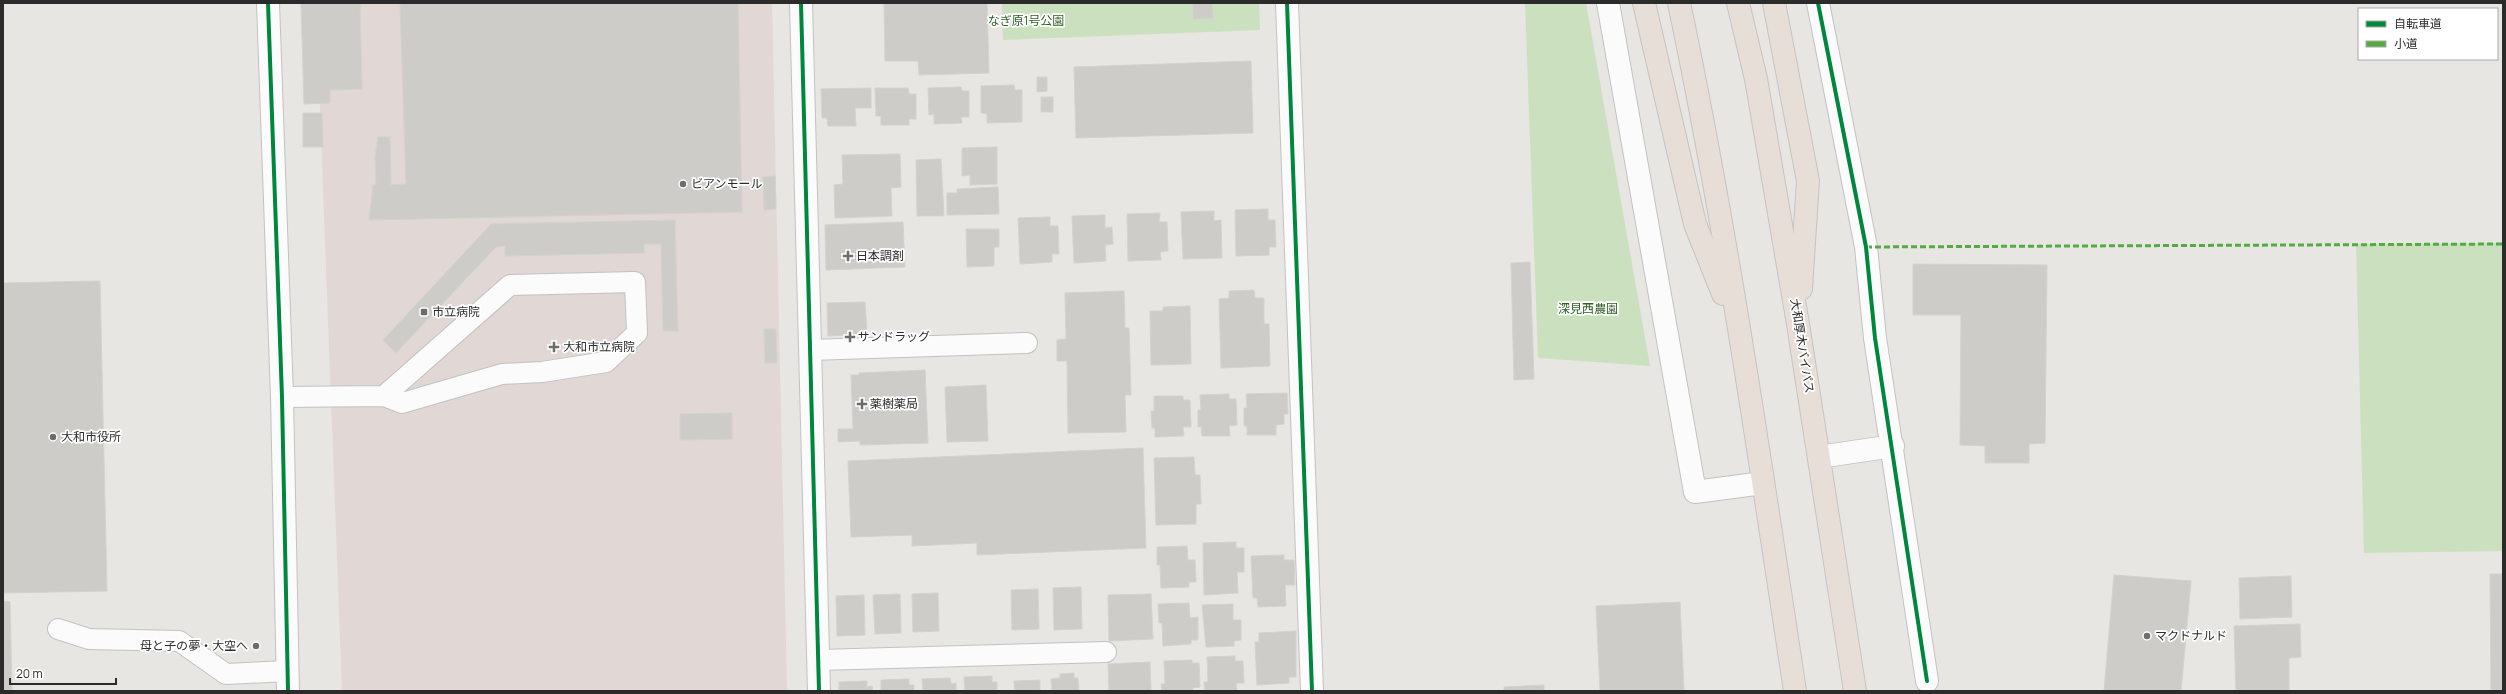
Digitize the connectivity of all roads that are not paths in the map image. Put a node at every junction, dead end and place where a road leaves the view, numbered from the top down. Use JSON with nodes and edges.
{"nodes":[{"id":1,"x":268,"y":3,"type":"edge"},
{"id":2,"x":801,"y":3,"type":"edge"},
{"id":3,"x":1287,"y":3,"type":"edge"},
{"id":4,"x":1608,"y":3,"type":"edge"},
{"id":5,"x":1644,"y":3,"type":"edge"},
{"id":6,"x":1678,"y":3,"type":"edge"},
{"id":7,"x":1738,"y":3,"type":"edge"},
{"id":8,"x":1774,"y":3,"type":"edge"},
{"id":9,"x":1818,"y":3,"type":"edge"},
{"id":10,"x":1798,"y":324,"type":"junction"},
{"id":11,"x":1740,"y":336,"type":"junction"},
{"id":12,"x":1027,"y":343,"type":"dead end"},
{"id":13,"x":810,"y":350,"type":"junction"},
{"id":14,"x":384,"y":396,"type":"junction"},
{"id":15,"x":282,"y":397,"type":"junction"},
{"id":16,"x":1893,"y":446,"type":"junction"},
{"id":17,"x":1819,"y":457,"type":"junction"},
{"id":18,"x":1763,"y":483,"type":"junction"},
{"id":19,"x":58,"y":629,"type":"dead end"},
{"id":20,"x":1106,"y":652,"type":"dead end"},
{"id":21,"x":818,"y":660,"type":"junction"},
{"id":22,"x":288,"y":681,"type":"edge"},
{"id":23,"x":1927,"y":681,"type":"dead end"},
{"id":24,"x":819,"y":691,"type":"edge"},
{"id":25,"x":1312,"y":691,"type":"edge"},
{"id":26,"x":1795,"y":691,"type":"edge"},
{"id":27,"x":1855,"y":691,"type":"edge"}],
"edges":[{"from":1,"to":15,"type":"street"},
{"from":2,"to":13,"type":"street"},
{"from":3,"to":25,"type":"street"},
{"from":4,"to":18,"type":"street"},
{"from":5,"to":11,"type":"highway"},
{"from":6,"to":11,"type":"highway"},
{"from":7,"to":10,"type":"highway","name":"大和厚木バイパス"},
{"from":8,"to":10,"type":"highway"},
{"from":9,"to":16,"type":"street"},
{"from":10,"to":17,"type":"highway","name":"大和厚木バイパス"},
{"from":11,"to":18,"type":"highway"},
{"from":12,"to":13,"type":"lane"},
{"from":13,"to":21,"type":"street"},
{"from":14,"to":14,"type":"lane"},
{"from":14,"to":15,"type":"lane"},
{"from":15,"to":22,"type":"street"},
{"from":16,"to":17,"type":"street"},
{"from":16,"to":23,"type":"street"},
{"from":17,"to":27,"type":"highway","name":"大和厚木バイパス"},
{"from":18,"to":26,"type":"highway"},
{"from":19,"to":22,"type":"lane"},
{"from":20,"to":21,"type":"lane"},
{"from":21,"to":24,"type":"street"}]}
